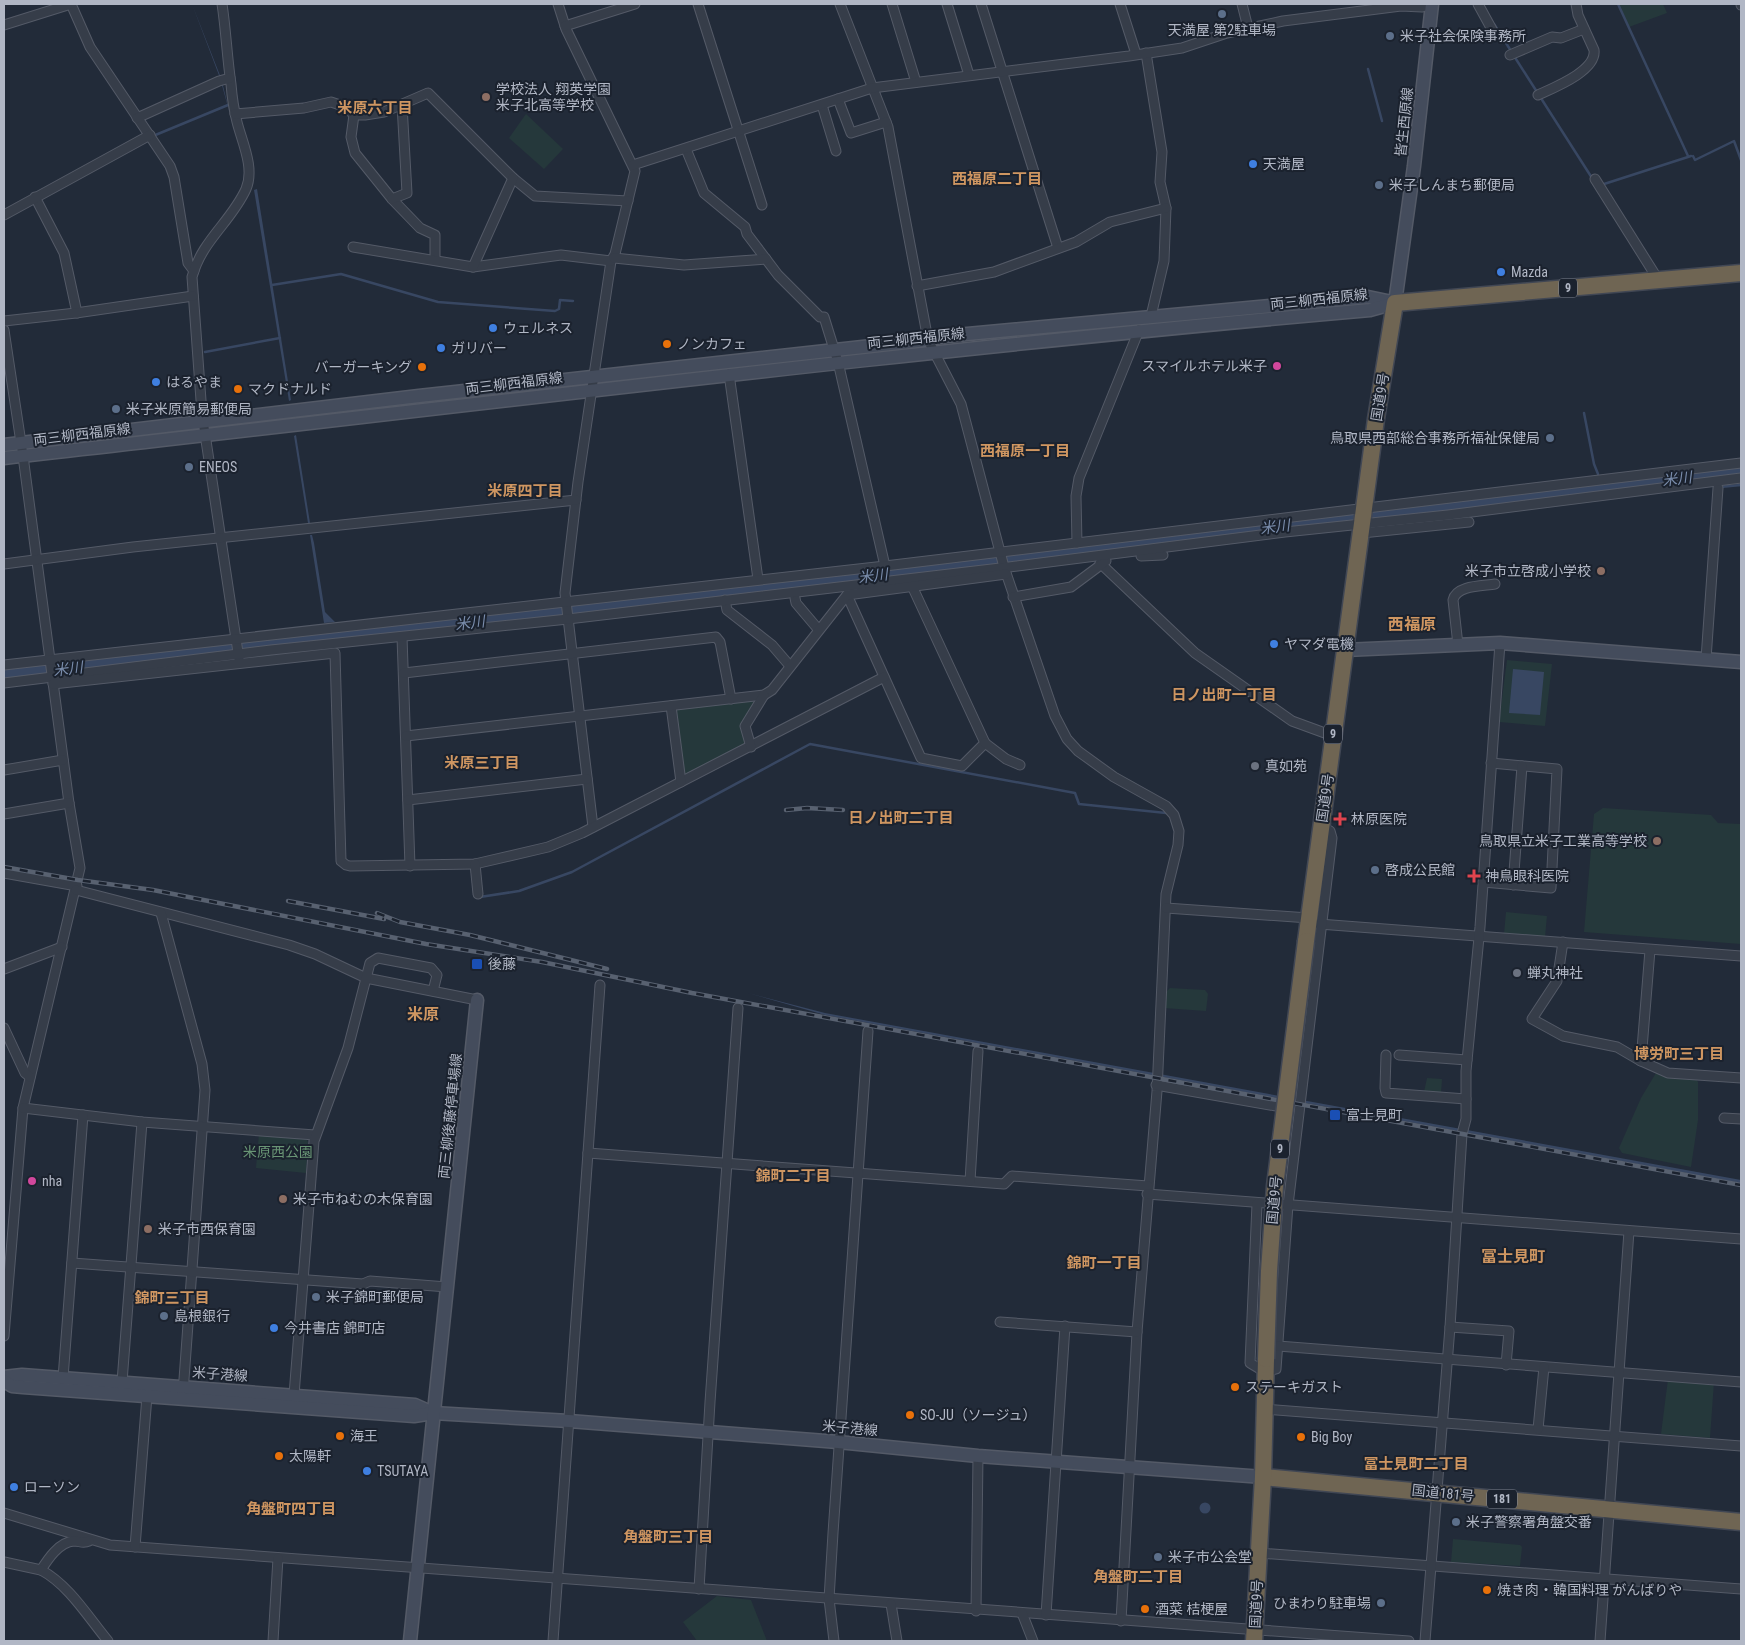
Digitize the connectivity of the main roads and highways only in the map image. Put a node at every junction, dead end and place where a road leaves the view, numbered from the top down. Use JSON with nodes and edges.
{"nodes":[{"id":1,"x":1432,"y":4,"type":"edge"},
{"id":2,"x":1741,"y":274,"type":"edge"},
{"id":3,"x":1395,"y":303,"type":"junction"},
{"id":4,"x":836,"y":356,"type":"junction"},
{"id":5,"x":204,"y":428,"type":"junction"},
{"id":6,"x":4,"y":445,"type":"edge"},
{"id":7,"x":22,"y":449,"type":"junction"},
{"id":8,"x":4,"y":458,"type":"edge"},
{"id":9,"x":1345,"y":650,"type":"junction"},
{"id":10,"x":1741,"y":662,"type":"edge"},
{"id":11,"x":477,"y":1000,"type":"road end"},
{"id":12,"x":4,"y":1379,"type":"edge"},
{"id":13,"x":183,"y":1392,"type":"junction"},
{"id":14,"x":433,"y":1413,"type":"junction"},
{"id":15,"x":1264,"y":1477,"type":"junction"},
{"id":16,"x":1741,"y":1522,"type":"edge"},
{"id":17,"x":1255,"y":1636,"type":"edge"},
{"id":18,"x":410,"y":1641,"type":"edge"}],
"edges":[{"from":1,"to":3,"type":"main road","name":"皆生西原線"},
{"from":2,"to":3,"type":"highway","number":"9"},
{"from":3,"to":4,"type":"main road","name":"両三柳西福原線"},
{"from":3,"to":4,"type":"main road","name":"両三柳西福原線"},
{"from":3,"to":9,"type":"highway","name":"国道9号","number":"9"},
{"from":4,"to":5,"type":"main road","name":"両三柳西福原線"},
{"from":4,"to":5,"type":"main road","name":"両三柳西福原線"},
{"from":5,"to":7,"type":"main road","name":"両三柳西福原線"},
{"from":6,"to":7,"type":"main road","name":"両三柳西福原線"},
{"from":7,"to":8,"type":"main road","name":"両三柳西福原線"},
{"from":9,"to":10,"type":"main road"},
{"from":9,"to":15,"type":"highway","name":"国道9号","number":"9","bridge":true},
{"from":11,"to":14,"type":"main road","name":"両三柳後藤停車場線"},
{"from":12,"to":13,"type":"main road","name":"米子港線"},
{"from":12,"to":13,"type":"main road","name":"米子港線"},
{"from":13,"to":14,"type":"main road","name":"米子港線"},
{"from":13,"to":14,"type":"main road","name":"米子港線"},
{"from":14,"to":15,"type":"main road","name":"米子港線"},
{"from":14,"to":18,"type":"main road","name":"両三柳後藤停車場線"},
{"from":15,"to":16,"type":"highway","name":"国道181号","number":"181"},
{"from":15,"to":17,"type":"highway","name":"国道9号","number":"9"}]}
